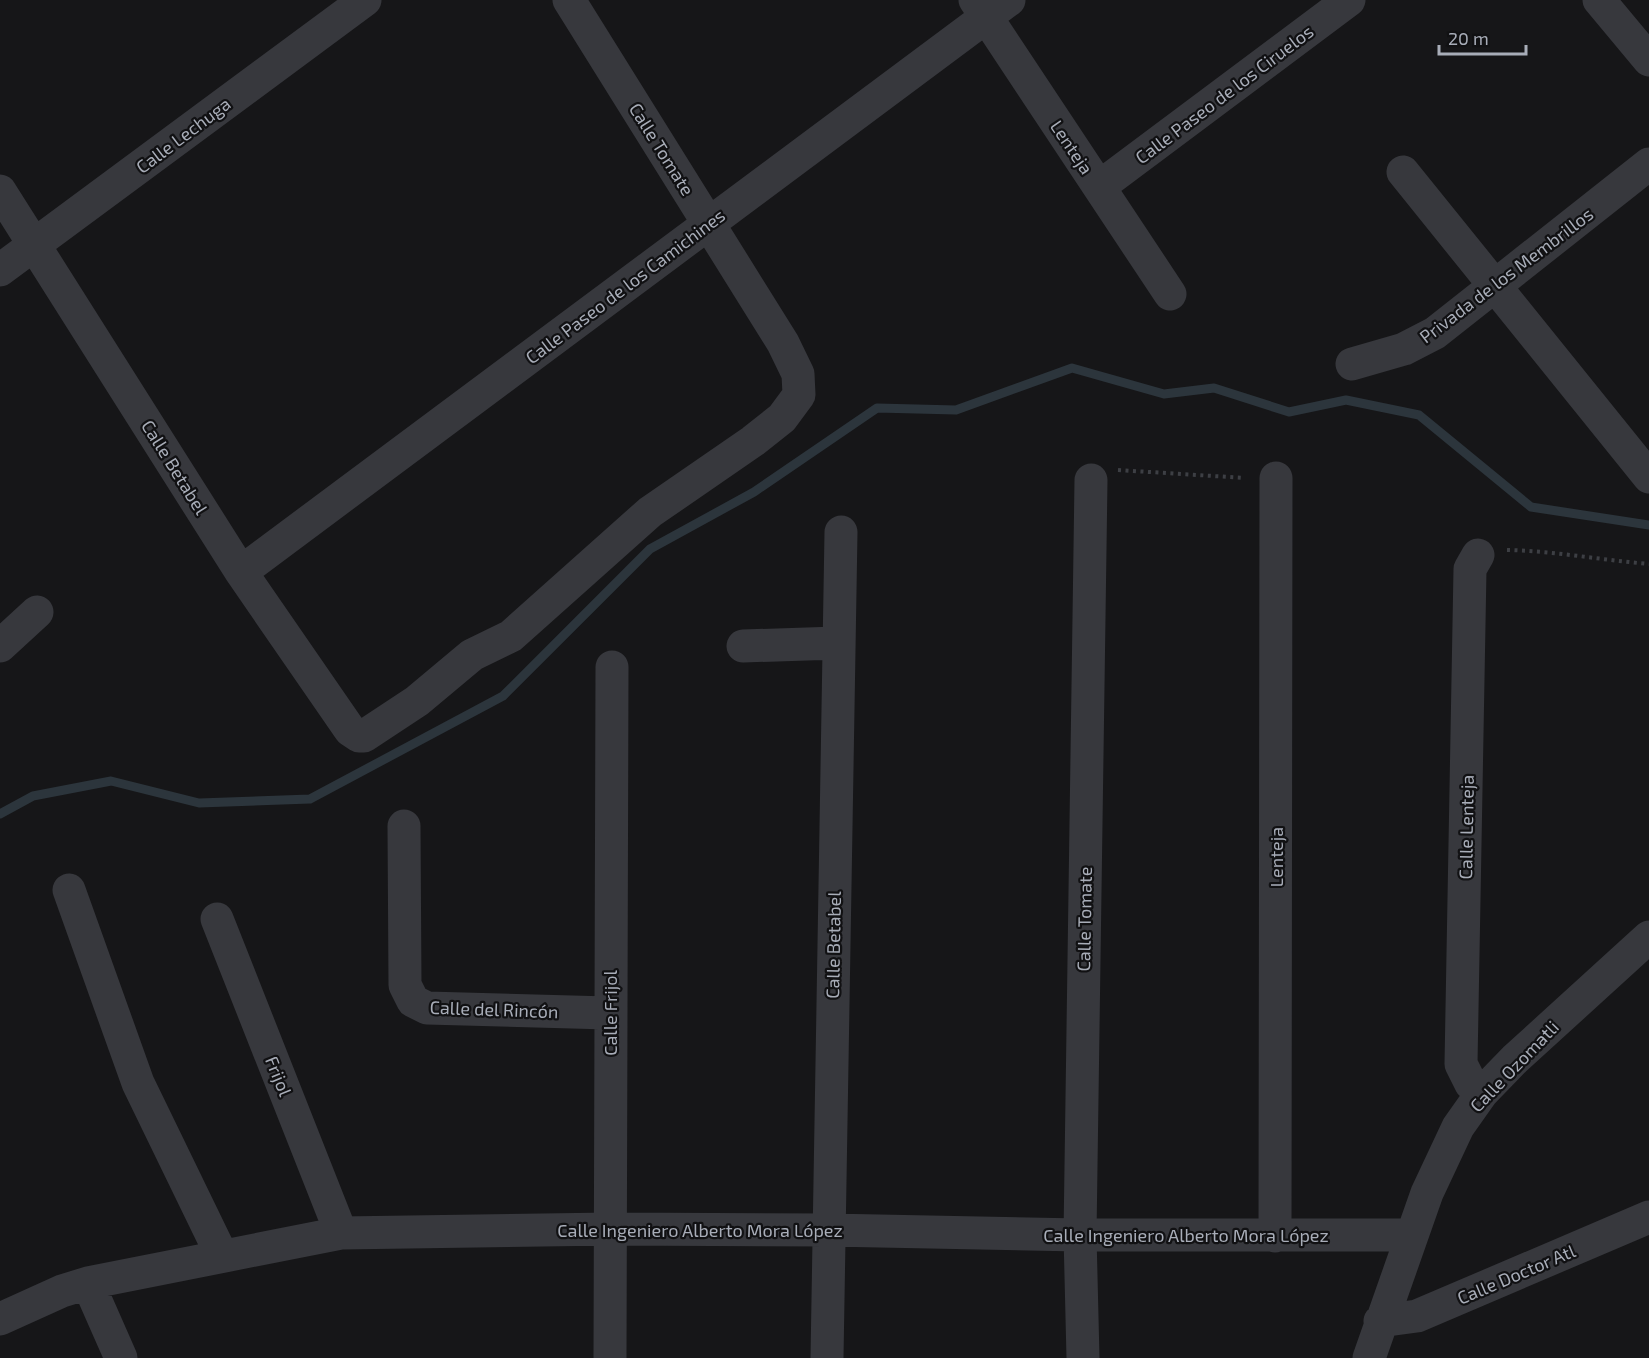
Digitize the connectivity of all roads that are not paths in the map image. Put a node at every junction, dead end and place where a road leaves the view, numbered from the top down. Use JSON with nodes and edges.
{"nodes":[{"id":1,"x":365,"y":0,"type":"edge"},
{"id":2,"x":569,"y":0,"type":"edge"},
{"id":3,"x":1349,"y":0,"type":"edge"},
{"id":4,"x":1599,"y":0,"type":"edge"},
{"id":5,"x":990,"y":6,"type":"edge"},
{"id":6,"x":1649,"y":60,"type":"edge"},
{"id":7,"x":1649,"y":164,"type":"edge"},
{"id":8,"x":1403,"y":172,"type":"dead end"},
{"id":9,"x":1099,"y":188,"type":"junction"},
{"id":10,"x":0,"y":191,"type":"edge"},
{"id":11,"x":708,"y":224,"type":"junction"},
{"id":12,"x":34,"y":245,"type":"junction"},
{"id":13,"x":0,"y":270,"type":"edge"},
{"id":14,"x":1496,"y":287,"type":"junction"},
{"id":15,"x":1170,"y":294,"type":"dead end"},
{"id":16,"x":1352,"y":364,"type":"dead end"},
{"id":17,"x":1649,"y":477,"type":"edge"},
{"id":18,"x":1276,"y":478,"type":"road end"},
{"id":19,"x":1090,"y":480,"type":"road end"},
{"id":20,"x":841,"y":532,"type":"dead end"},
{"id":21,"x":1478,"y":555,"type":"road end"},
{"id":22,"x":241,"y":572,"type":"junction"},
{"id":23,"x":37,"y":612,"type":"dead end"},
{"id":24,"x":837,"y":643,"type":"junction"},
{"id":25,"x":0,"y":646,"type":"edge"},
{"id":26,"x":743,"y":646,"type":"dead end"},
{"id":27,"x":612,"y":668,"type":"dead end"},
{"id":28,"x":359,"y":736,"type":"joint"},
{"id":29,"x":404,"y":826,"type":"dead end"},
{"id":30,"x":69,"y":890,"type":"dead end"},
{"id":31,"x":217,"y":919,"type":"dead end"},
{"id":32,"x":1649,"y":937,"type":"edge"},
{"id":33,"x":609,"y":1013,"type":"junction"},
{"id":34,"x":1482,"y":1093,"type":"junction"},
{"id":35,"x":1649,"y":1217,"type":"edge"},
{"id":36,"x":611,"y":1229,"type":"junction"},
{"id":37,"x":829,"y":1230,"type":"junction"},
{"id":38,"x":341,"y":1233,"type":"junction"},
{"id":39,"x":1080,"y":1235,"type":"junction"},
{"id":40,"x":1412,"y":1235,"type":"junction"},
{"id":41,"x":1275,"y":1236,"type":"junction"},
{"id":42,"x":222,"y":1256,"type":"junction"},
{"id":43,"x":88,"y":1283,"type":"junction"},
{"id":44,"x":0,"y":1319,"type":"edge"},
{"id":45,"x":1380,"y":1321,"type":"junction"},
{"id":46,"x":121,"y":1358,"type":"edge"},
{"id":47,"x":610,"y":1358,"type":"edge"},
{"id":48,"x":826,"y":1358,"type":"edge"},
{"id":49,"x":1083,"y":1358,"type":"edge"},
{"id":50,"x":1369,"y":1358,"type":"edge"}],
"edges":[{"from":1,"to":12,"type":"street","name":"Calle Lechuga"},
{"from":2,"to":11,"type":"street","name":"Calle Tomate"},
{"from":3,"to":9,"type":"street","name":"Calle Paseo de los Ciruelos"},
{"from":4,"to":6,"type":"street"},
{"from":5,"to":9,"type":"street","name":"Lenteja"},
{"from":5,"to":11,"type":"street","name":"Calle Paseo de los Camichines"},
{"from":7,"to":14,"type":"street","name":"Privada de los Membrillos"},
{"from":8,"to":14,"type":"street"},
{"from":9,"to":15,"type":"street","name":"Lenteja"},
{"from":10,"to":12,"type":"street","name":"Calle Betabel"},
{"from":11,"to":22,"type":"street","name":"Calle Paseo de los Camichines"},
{"from":11,"to":28,"type":"street","name":"Calle Tomate"},
{"from":12,"to":13,"type":"street","name":"Calle Lechuga"},
{"from":12,"to":22,"type":"street","name":"Calle Betabel"},
{"from":14,"to":16,"type":"street","name":"Privada de los Membrillos"},
{"from":14,"to":17,"type":"street"},
{"from":18,"to":41,"type":"street","name":"Lenteja"},
{"from":19,"to":39,"type":"street","name":"Calle Tomate"},
{"from":20,"to":24,"type":"street","name":"Calle Betabel"},
{"from":21,"to":34,"type":"street","name":"Calle Lenteja"},
{"from":22,"to":28,"type":"street","name":"Calle Betabel"},
{"from":23,"to":25,"type":"street"},
{"from":24,"to":26,"type":"street"},
{"from":24,"to":37,"type":"street","name":"Calle Betabel"},
{"from":27,"to":33,"type":"street","name":"Calle Frijol"},
{"from":29,"to":33,"type":"street","name":"Calle del Rincón"},
{"from":30,"to":42,"type":"street"},
{"from":31,"to":38,"type":"street","name":"Frijol"},
{"from":32,"to":34,"type":"street","name":"Calle Ozomatli"},
{"from":33,"to":36,"type":"street","name":"Calle Frijol"},
{"from":34,"to":40,"type":"street","name":"Calle Ozomatli"},
{"from":35,"to":45,"type":"street","name":"Calle Doctor Atl"},
{"from":36,"to":37,"type":"street","name":"Calle Ingeniero Alberto Mora López"},
{"from":36,"to":38,"type":"street","name":"Calle Ingeniero Alberto Mora López"},
{"from":36,"to":47,"type":"street","name":"Calle Frijol"},
{"from":37,"to":39,"type":"street","name":"Calle Ingeniero Alberto Mora López"},
{"from":37,"to":48,"type":"street","name":"Calle Betabel"},
{"from":38,"to":42,"type":"street","name":"Calle Ingeniero Alberto Mora López"},
{"from":39,"to":41,"type":"street","name":"Calle Ingeniero Alberto Mora López"},
{"from":39,"to":49,"type":"street","name":"Calle Tomate"},
{"from":40,"to":41,"type":"street","name":"Calle Ingeniero Alberto Mora López"},
{"from":40,"to":45,"type":"street","name":"Calle Ozomatli"},
{"from":42,"to":43,"type":"street","name":"Calle Ingeniero Alberto Mora López"},
{"from":43,"to":44,"type":"street","name":"Calle Ingeniero Alberto Mora López"},
{"from":43,"to":46,"type":"street"},
{"from":45,"to":50,"type":"street","name":"Calle Ozomatli"}]}
